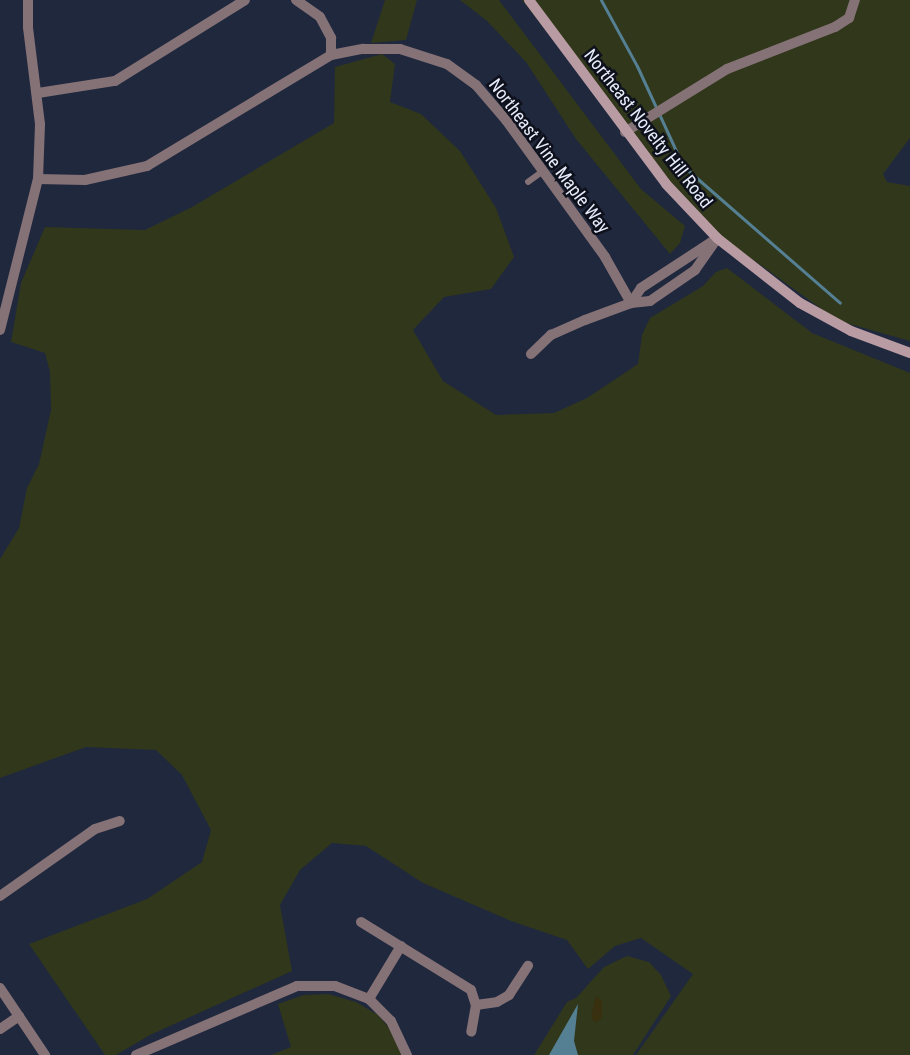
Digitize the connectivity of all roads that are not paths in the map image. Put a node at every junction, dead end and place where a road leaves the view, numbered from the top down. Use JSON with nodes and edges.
{"nodes":[{"id":1,"x":28,"y":0,"type":"edge"},
{"id":2,"x":245,"y":0,"type":"edge"},
{"id":3,"x":296,"y":0,"type":"edge"},
{"id":4,"x":530,"y":0,"type":"edge"},
{"id":5,"x":855,"y":3,"type":"edge"},
{"id":6,"x":331,"y":55,"type":"junction"},
{"id":7,"x":38,"y":93,"type":"junction"},
{"id":8,"x":625,"y":132,"type":"junction"},
{"id":9,"x":543,"y":171,"type":"junction"},
{"id":10,"x":38,"y":179,"type":"junction"},
{"id":11,"x":528,"y":182,"type":"dead end"},
{"id":12,"x":717,"y":238,"type":"junction"},
{"id":13,"x":631,"y":303,"type":"junction"},
{"id":14,"x":0,"y":330,"type":"edge"},
{"id":15,"x":910,"y":353,"type":"edge"},
{"id":16,"x":531,"y":354,"type":"dead end"},
{"id":17,"x":120,"y":821,"type":"dead end"},
{"id":18,"x":0,"y":896,"type":"edge"},
{"id":19,"x":361,"y":922,"type":"dead end"},
{"id":20,"x":401,"y":946,"type":"junction"},
{"id":21,"x":528,"y":966,"type":"dead end"},
{"id":22,"x":0,"y":988,"type":"edge"},
{"id":23,"x":369,"y":1000,"type":"junction"},
{"id":24,"x":476,"y":1005,"type":"junction"},
{"id":25,"x":19,"y":1016,"type":"junction"},
{"id":26,"x":0,"y":1029,"type":"edge"},
{"id":27,"x":471,"y":1032,"type":"dead end"},
{"id":28,"x":45,"y":1055,"type":"edge"},
{"id":29,"x":136,"y":1055,"type":"edge"},
{"id":30,"x":407,"y":1055,"type":"edge"}],
"edges":[{"from":1,"to":7,"type":"street"},
{"from":2,"to":7,"type":"street"},
{"from":3,"to":6,"type":"street"},
{"from":4,"to":8,"type":"main road","name":"Northeast Novelty Hill Road"},
{"from":5,"to":8,"type":"street"},
{"from":6,"to":9,"type":"street","name":"Northeast Vine Maple Way"},
{"from":6,"to":10,"type":"street","name":"Northeast Vine Maple Way"},
{"from":7,"to":10,"type":"street"},
{"from":8,"to":12,"type":"main road","name":"Northeast Novelty Hill Road"},
{"from":9,"to":11,"type":"lane"},
{"from":9,"to":13,"type":"street","name":"Northeast Vine Maple Way"},
{"from":10,"to":14,"type":"street"},
{"from":12,"to":13,"type":"street"},
{"from":12,"to":13,"type":"street"},
{"from":12,"to":15,"type":"main road","name":"Northeast Novelty Hill Road"},
{"from":13,"to":16,"type":"street"},
{"from":17,"to":18,"type":"street"},
{"from":19,"to":20,"type":"street"},
{"from":20,"to":23,"type":"street"},
{"from":20,"to":24,"type":"street"},
{"from":21,"to":24,"type":"street"},
{"from":22,"to":25,"type":"street"},
{"from":23,"to":29,"type":"street"},
{"from":23,"to":30,"type":"street"},
{"from":24,"to":27,"type":"street"},
{"from":25,"to":26,"type":"street"},
{"from":25,"to":28,"type":"street"}]}
